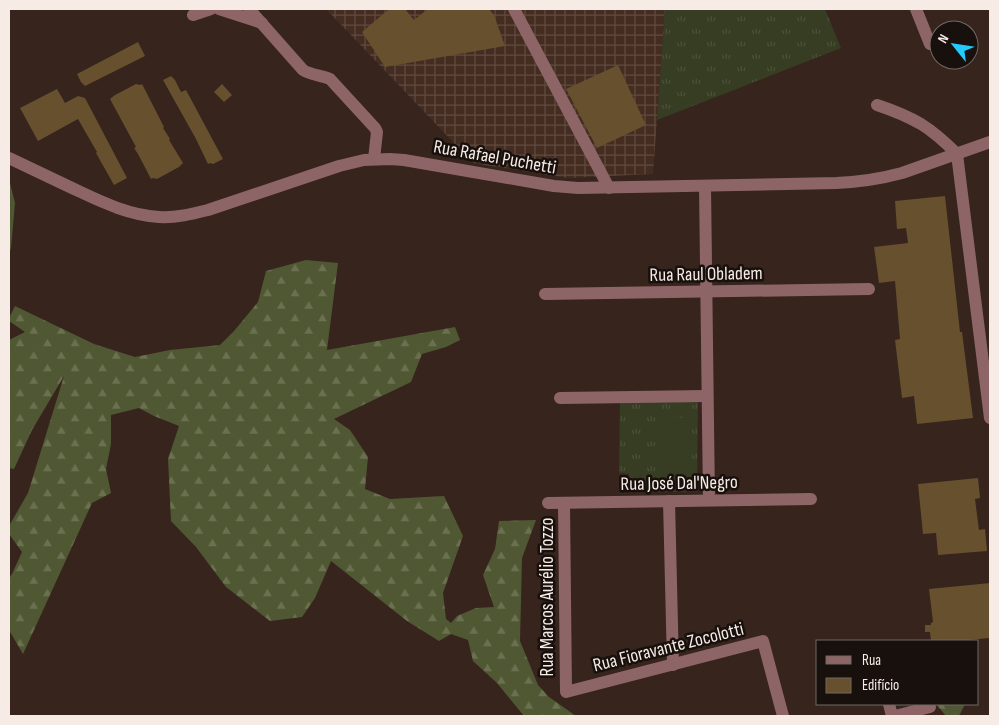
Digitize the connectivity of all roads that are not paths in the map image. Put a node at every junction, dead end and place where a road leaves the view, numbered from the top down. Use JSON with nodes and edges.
{"nodes":[{"id":1,"x":211,"y":9,"type":"edge"},
{"id":2,"x":219,"y":9,"type":"edge"},
{"id":3,"x":250,"y":9,"type":"edge"},
{"id":4,"x":514,"y":9,"type":"edge"},
{"id":5,"x":916,"y":9,"type":"edge"},
{"id":6,"x":193,"y":16,"type":"dead end"},
{"id":7,"x":262,"y":23,"type":"junction"},
{"id":8,"x":929,"y":42,"type":"edge"},
{"id":9,"x":877,"y":105,"type":"dead end"},
{"id":10,"x":990,"y":142,"type":"edge"},
{"id":11,"x":957,"y":154,"type":"junction"},
{"id":12,"x":9,"y":158,"type":"edge"},
{"id":13,"x":374,"y":159,"type":"junction"},
{"id":14,"x":705,"y":186,"type":"junction"},
{"id":15,"x":609,"y":188,"type":"junction"},
{"id":16,"x":869,"y":289,"type":"dead end"},
{"id":17,"x":706,"y":292,"type":"junction"},
{"id":18,"x":544,"y":294,"type":"dead end"},
{"id":19,"x":707,"y":396,"type":"junction"},
{"id":20,"x":560,"y":398,"type":"dead end"},
{"id":21,"x":990,"y":418,"type":"edge"},
{"id":22,"x":811,"y":499,"type":"dead end"},
{"id":23,"x":709,"y":500,"type":"junction"},
{"id":24,"x":669,"y":501,"type":"junction"},
{"id":25,"x":548,"y":503,"type":"dead end"},
{"id":26,"x":564,"y":503,"type":"junction"},
{"id":27,"x":674,"y":665,"type":"junction"},
{"id":28,"x":566,"y":692,"type":"joint"},
{"id":29,"x":930,"y":707,"type":"dead end"},
{"id":30,"x":783,"y":716,"type":"edge"},
{"id":31,"x":894,"y":716,"type":"edge"}],
"edges":[{"from":1,"to":6,"type":"street"},
{"from":2,"to":7,"type":"street"},
{"from":3,"to":7,"type":"street"},
{"from":4,"to":15,"type":"street"},
{"from":5,"to":8,"type":"street"},
{"from":7,"to":13,"type":"street"},
{"from":9,"to":11,"type":"street"},
{"from":10,"to":11,"type":"street","name":"Rua Rafael Puchetti"},
{"from":11,"to":14,"type":"street","name":"Rua Rafael Puchetti"},
{"from":11,"to":21,"type":"street"},
{"from":12,"to":13,"type":"street","name":"Rua Rafael Puchetti"},
{"from":13,"to":15,"type":"street","name":"Rua Rafael Puchetti"},
{"from":14,"to":15,"type":"street","name":"Rua Rafael Puchetti"},
{"from":14,"to":17,"type":"street"},
{"from":16,"to":17,"type":"street","name":"Rua Raul Obladem"},
{"from":17,"to":18,"type":"street","name":"Rua Raul Obladem"},
{"from":17,"to":19,"type":"street"},
{"from":19,"to":20,"type":"street"},
{"from":19,"to":23,"type":"street"},
{"from":22,"to":23,"type":"street","name":"Rua José Dal'Negro"},
{"from":23,"to":24,"type":"street","name":"Rua José Dal'Negro"},
{"from":24,"to":26,"type":"street","name":"Rua José Dal'Negro"},
{"from":24,"to":27,"type":"street"},
{"from":25,"to":26,"type":"street","name":"Rua José Dal'Negro"},
{"from":26,"to":28,"type":"street","name":"Rua Marcos Aurélio Tozzo"},
{"from":27,"to":28,"type":"street","name":"Rua Fioravante Zocolotti"},
{"from":27,"to":30,"type":"street","name":"Rua Fioravante Zocolotti"},
{"from":29,"to":31,"type":"street"}]}
